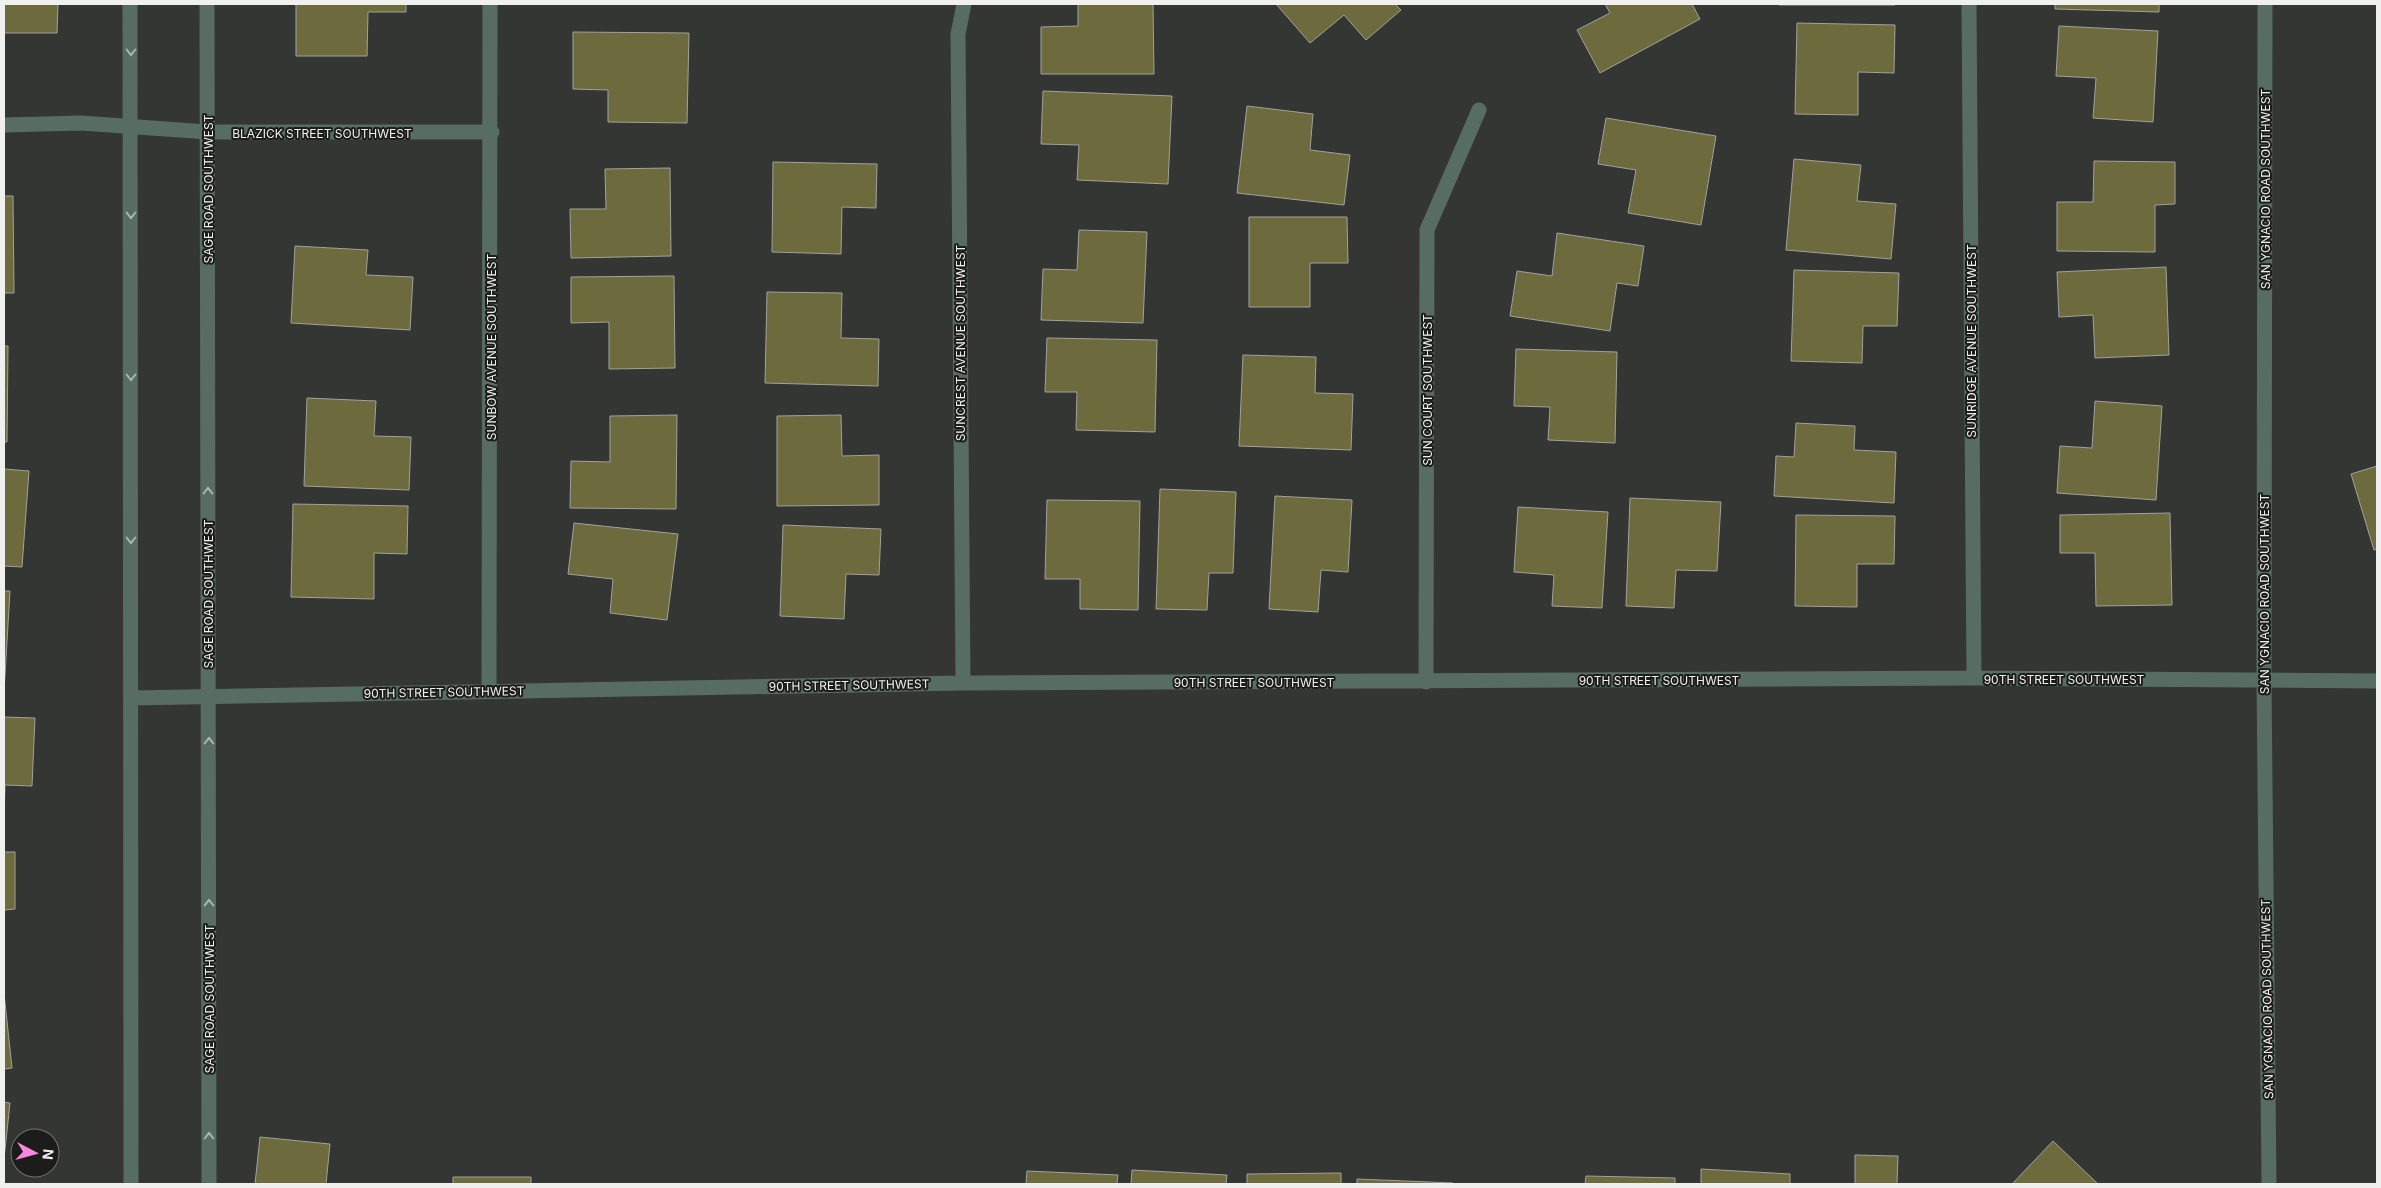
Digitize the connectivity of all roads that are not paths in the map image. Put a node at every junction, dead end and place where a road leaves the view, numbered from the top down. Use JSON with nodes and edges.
{"nodes":[{"id":1,"x":130,"y":4,"type":"edge"},
{"id":2,"x":207,"y":4,"type":"edge"},
{"id":3,"x":490,"y":4,"type":"edge"},
{"id":4,"x":964,"y":4,"type":"edge"},
{"id":5,"x":1969,"y":4,"type":"edge"},
{"id":6,"x":2265,"y":4,"type":"edge"},
{"id":7,"x":1479,"y":110,"type":"dead end"},
{"id":8,"x":4,"y":125,"type":"edge"},
{"id":9,"x":131,"y":127,"type":"junction"},
{"id":10,"x":208,"y":132,"type":"junction"},
{"id":11,"x":492,"y":132,"type":"junction"},
{"id":12,"x":1974,"y":678,"type":"junction"},
{"id":13,"x":2264,"y":681,"type":"junction"},
{"id":14,"x":2377,"y":681,"type":"edge"},
{"id":15,"x":1426,"y":682,"type":"junction"},
{"id":16,"x":963,"y":683,"type":"junction"},
{"id":17,"x":489,"y":690,"type":"junction"},
{"id":18,"x":208,"y":697,"type":"junction"},
{"id":19,"x":131,"y":698,"type":"junction"},
{"id":20,"x":131,"y":1184,"type":"edge"},
{"id":21,"x":208,"y":1184,"type":"edge"},
{"id":22,"x":2269,"y":1184,"type":"edge"}],
"edges":[{"from":1,"to":9,"type":"street","one_way":true},
{"from":2,"to":10,"type":"street","name":"SAGE ROAD SOUTHWEST"},
{"from":3,"to":11,"type":"street","name":"SUNBOW AVENUE SOUTHWEST"},
{"from":4,"to":16,"type":"street","name":"SUNCREST AVENUE SOUTHWEST"},
{"from":5,"to":12,"type":"street","name":"SUNRIDGE AVENUE SOUTHWEST"},
{"from":6,"to":13,"type":"street","name":"SAN YGNACIO ROAD SOUTHWEST"},
{"from":7,"to":15,"type":"street","name":"SUN COURT SOUTHWEST"},
{"from":8,"to":9,"type":"street","name":"BLAZICK STREET SOUTHWEST"},
{"from":9,"to":10,"type":"street","name":"BLAZICK STREET SOUTHWEST"},
{"from":9,"to":19,"type":"street","one_way":true},
{"from":10,"to":11,"type":"street","name":"BLAZICK STREET SOUTHWEST"},
{"from":18,"to":10,"type":"street","name":"SAGE ROAD SOUTHWEST","one_way":true},
{"from":11,"to":17,"type":"street","name":"SUNBOW AVENUE SOUTHWEST"},
{"from":12,"to":13,"type":"street","name":"90TH STREET SOUTHWEST"},
{"from":12,"to":15,"type":"street","name":"90TH STREET SOUTHWEST"},
{"from":13,"to":14,"type":"street","name":"90TH STREET SOUTHWEST"},
{"from":13,"to":22,"type":"street","name":"SAN YGNACIO ROAD SOUTHWEST"},
{"from":15,"to":16,"type":"street","name":"90TH STREET SOUTHWEST"},
{"from":16,"to":17,"type":"street","name":"90TH STREET SOUTHWEST"},
{"from":17,"to":18,"type":"street","name":"90TH STREET SOUTHWEST"},
{"from":18,"to":19,"type":"street","name":"90TH STREET SOUTHWEST"},
{"from":21,"to":18,"type":"street","name":"SAGE ROAD SOUTHWEST","one_way":true},
{"from":19,"to":20,"type":"street"}]}
